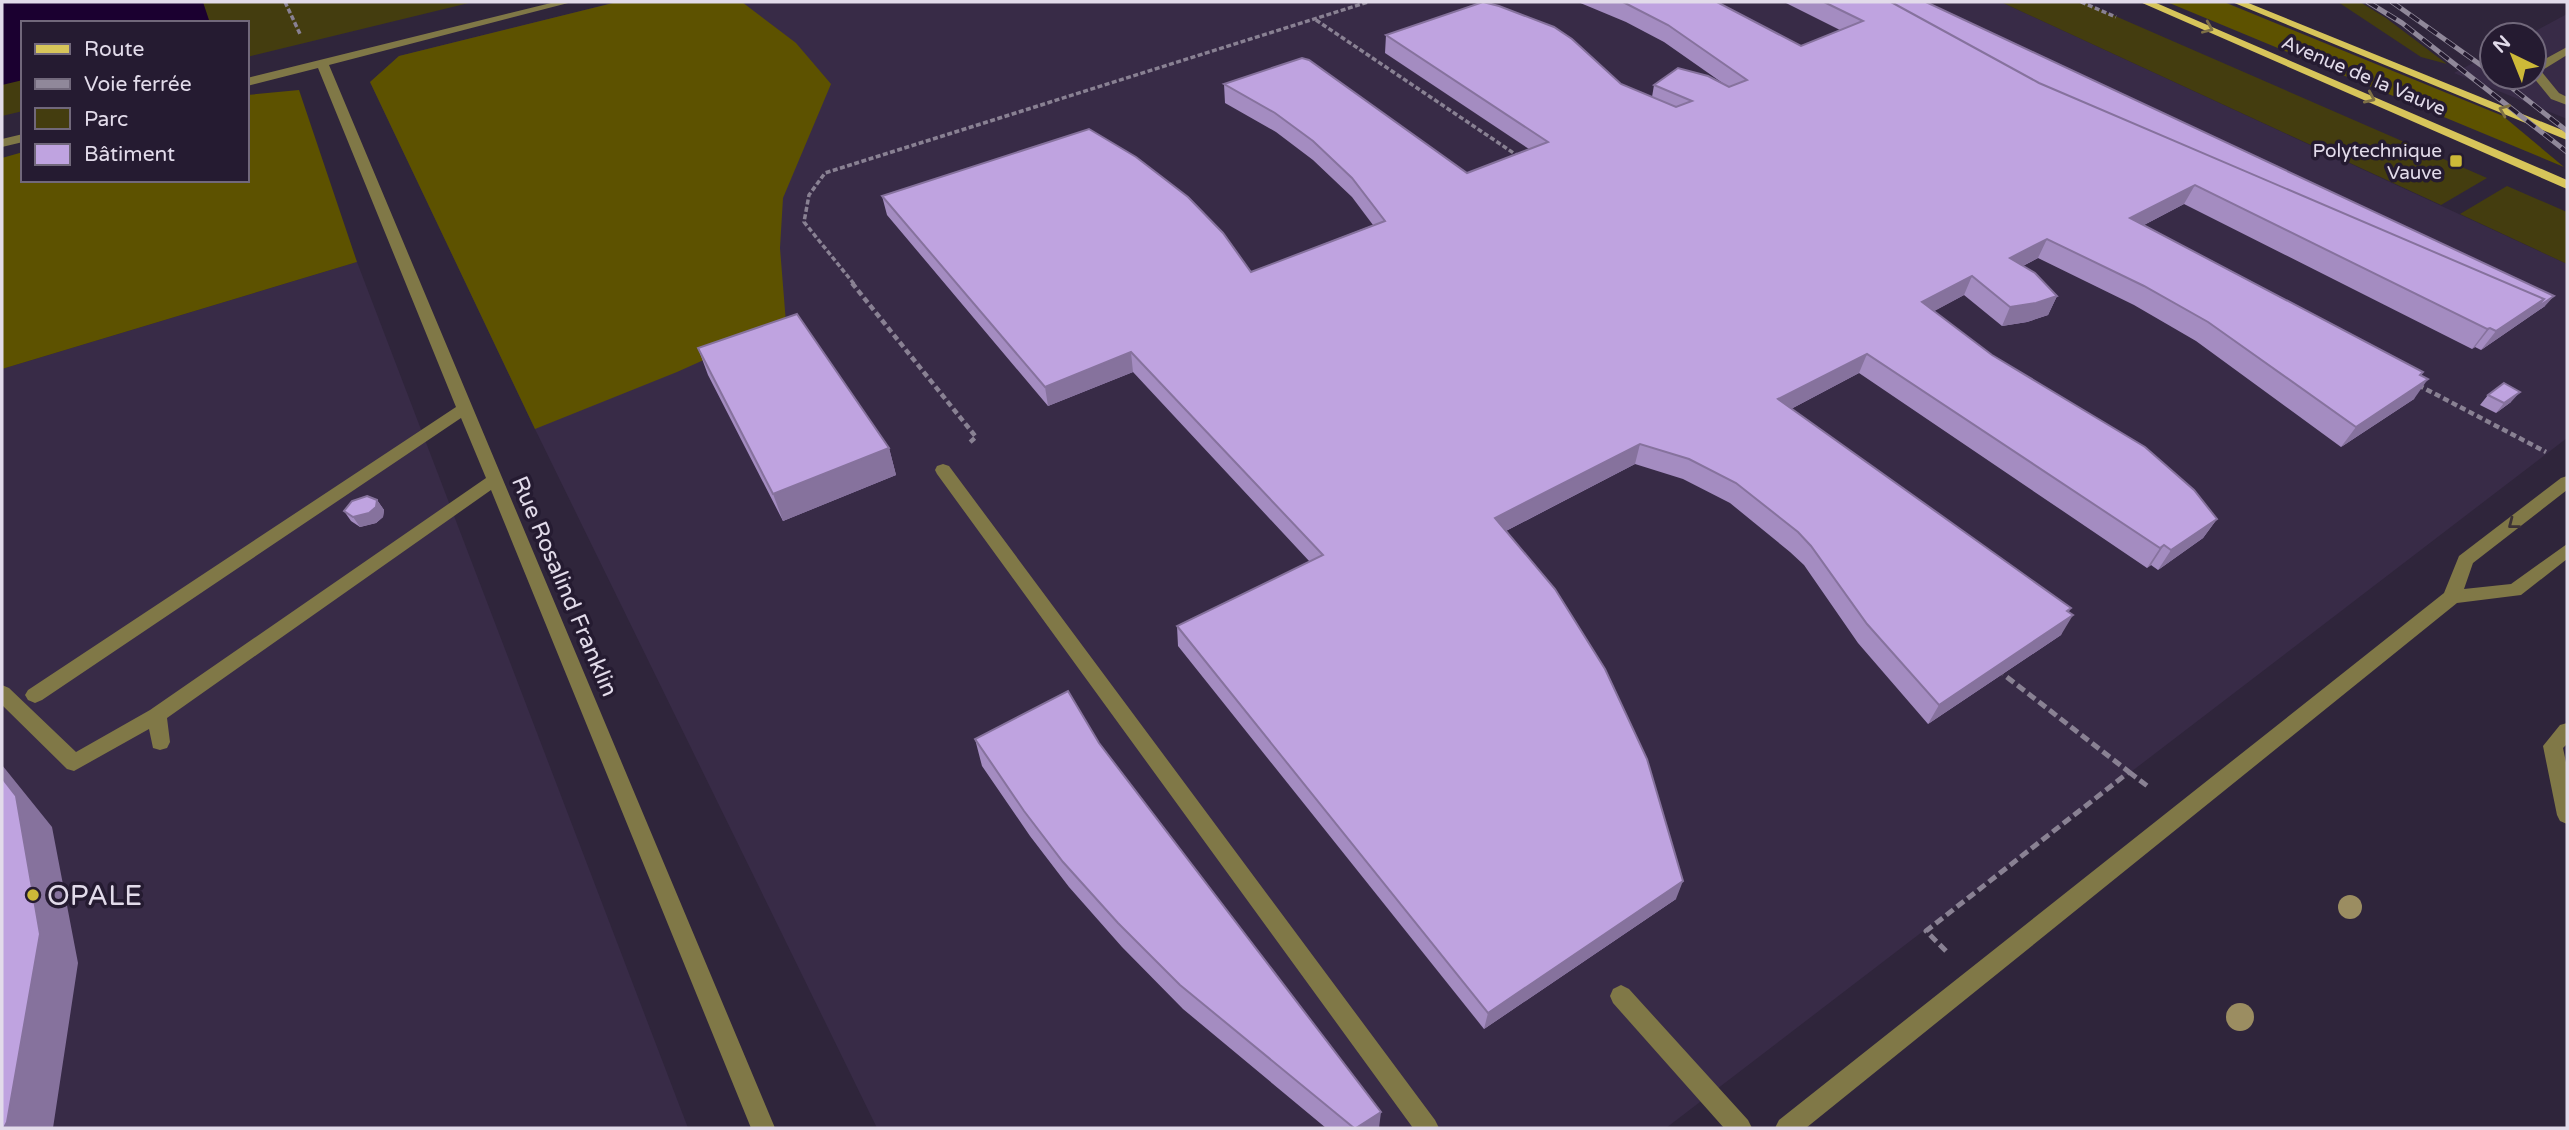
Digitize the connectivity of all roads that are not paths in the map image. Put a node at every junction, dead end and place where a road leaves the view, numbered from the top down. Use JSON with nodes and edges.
{"nodes":[{"id":1,"x":567,"y":2,"type":"edge"},
{"id":2,"x":2145,"y":2,"type":"edge"},
{"id":3,"x":2237,"y":2,"type":"edge"},
{"id":4,"x":2567,"y":50,"type":"edge"},
{"id":5,"x":321,"y":63,"type":"junction"},
{"id":6,"x":248,"y":82,"type":"edge"},
{"id":7,"x":2567,"y":101,"type":"edge"},
{"id":8,"x":2567,"y":136,"type":"edge"},
{"id":9,"x":21,"y":138,"type":"edge"},
{"id":10,"x":2,"y":143,"type":"edge"},
{"id":11,"x":2567,"y":185,"type":"edge"},
{"id":12,"x":464,"y":409,"type":"junction"},
{"id":13,"x":943,"y":470,"type":"road end"},
{"id":14,"x":494,"y":480,"type":"junction"},
{"id":15,"x":2567,"y":482,"type":"edge"},
{"id":16,"x":2567,"y":550,"type":"edge"},
{"id":17,"x":2452,"y":597,"type":"junction"},
{"id":18,"x":2,"y":693,"type":"edge"},
{"id":19,"x":35,"y":695,"type":"dead end"},
{"id":20,"x":157,"y":715,"type":"junction"},
{"id":21,"x":2567,"y":731,"type":"edge"},
{"id":22,"x":160,"y":742,"type":"dead end"},
{"id":23,"x":2567,"y":815,"type":"edge"},
{"id":24,"x":1621,"y":996,"type":"dead end"},
{"id":25,"x":763,"y":1128,"type":"edge"},
{"id":26,"x":1427,"y":1128,"type":"edge"},
{"id":27,"x":1740,"y":1128,"type":"edge"},
{"id":28,"x":1787,"y":1128,"type":"edge"}],
"edges":[{"from":1,"to":5,"type":"street"},
{"from":2,"to":11,"type":"main road","name":"Avenue de la Vauve","one_way":true},
{"from":8,"to":3,"type":"main road","name":"Avenue de la Vauve","one_way":true},
{"from":4,"to":7,"type":"street"},
{"from":5,"to":6,"type":"street"},
{"from":5,"to":12,"type":"street","name":"Rue Rosalind Franklin"},
{"from":9,"to":10,"type":"street"},
{"from":12,"to":14,"type":"street","name":"Rue Rosalind Franklin"},
{"from":12,"to":19,"type":"street"},
{"from":13,"to":26,"type":"street"},
{"from":14,"to":20,"type":"street"},
{"from":14,"to":25,"type":"street","name":"Rue Rosalind Franklin"},
{"from":15,"to":17,"type":"street","one_way":true},
{"from":16,"to":17,"type":"street"},
{"from":17,"to":28,"type":"street"},
{"from":18,"to":20,"type":"street"},
{"from":20,"to":22,"type":"street"},
{"from":21,"to":23,"type":"street"},
{"from":24,"to":27,"type":"street"}]}
